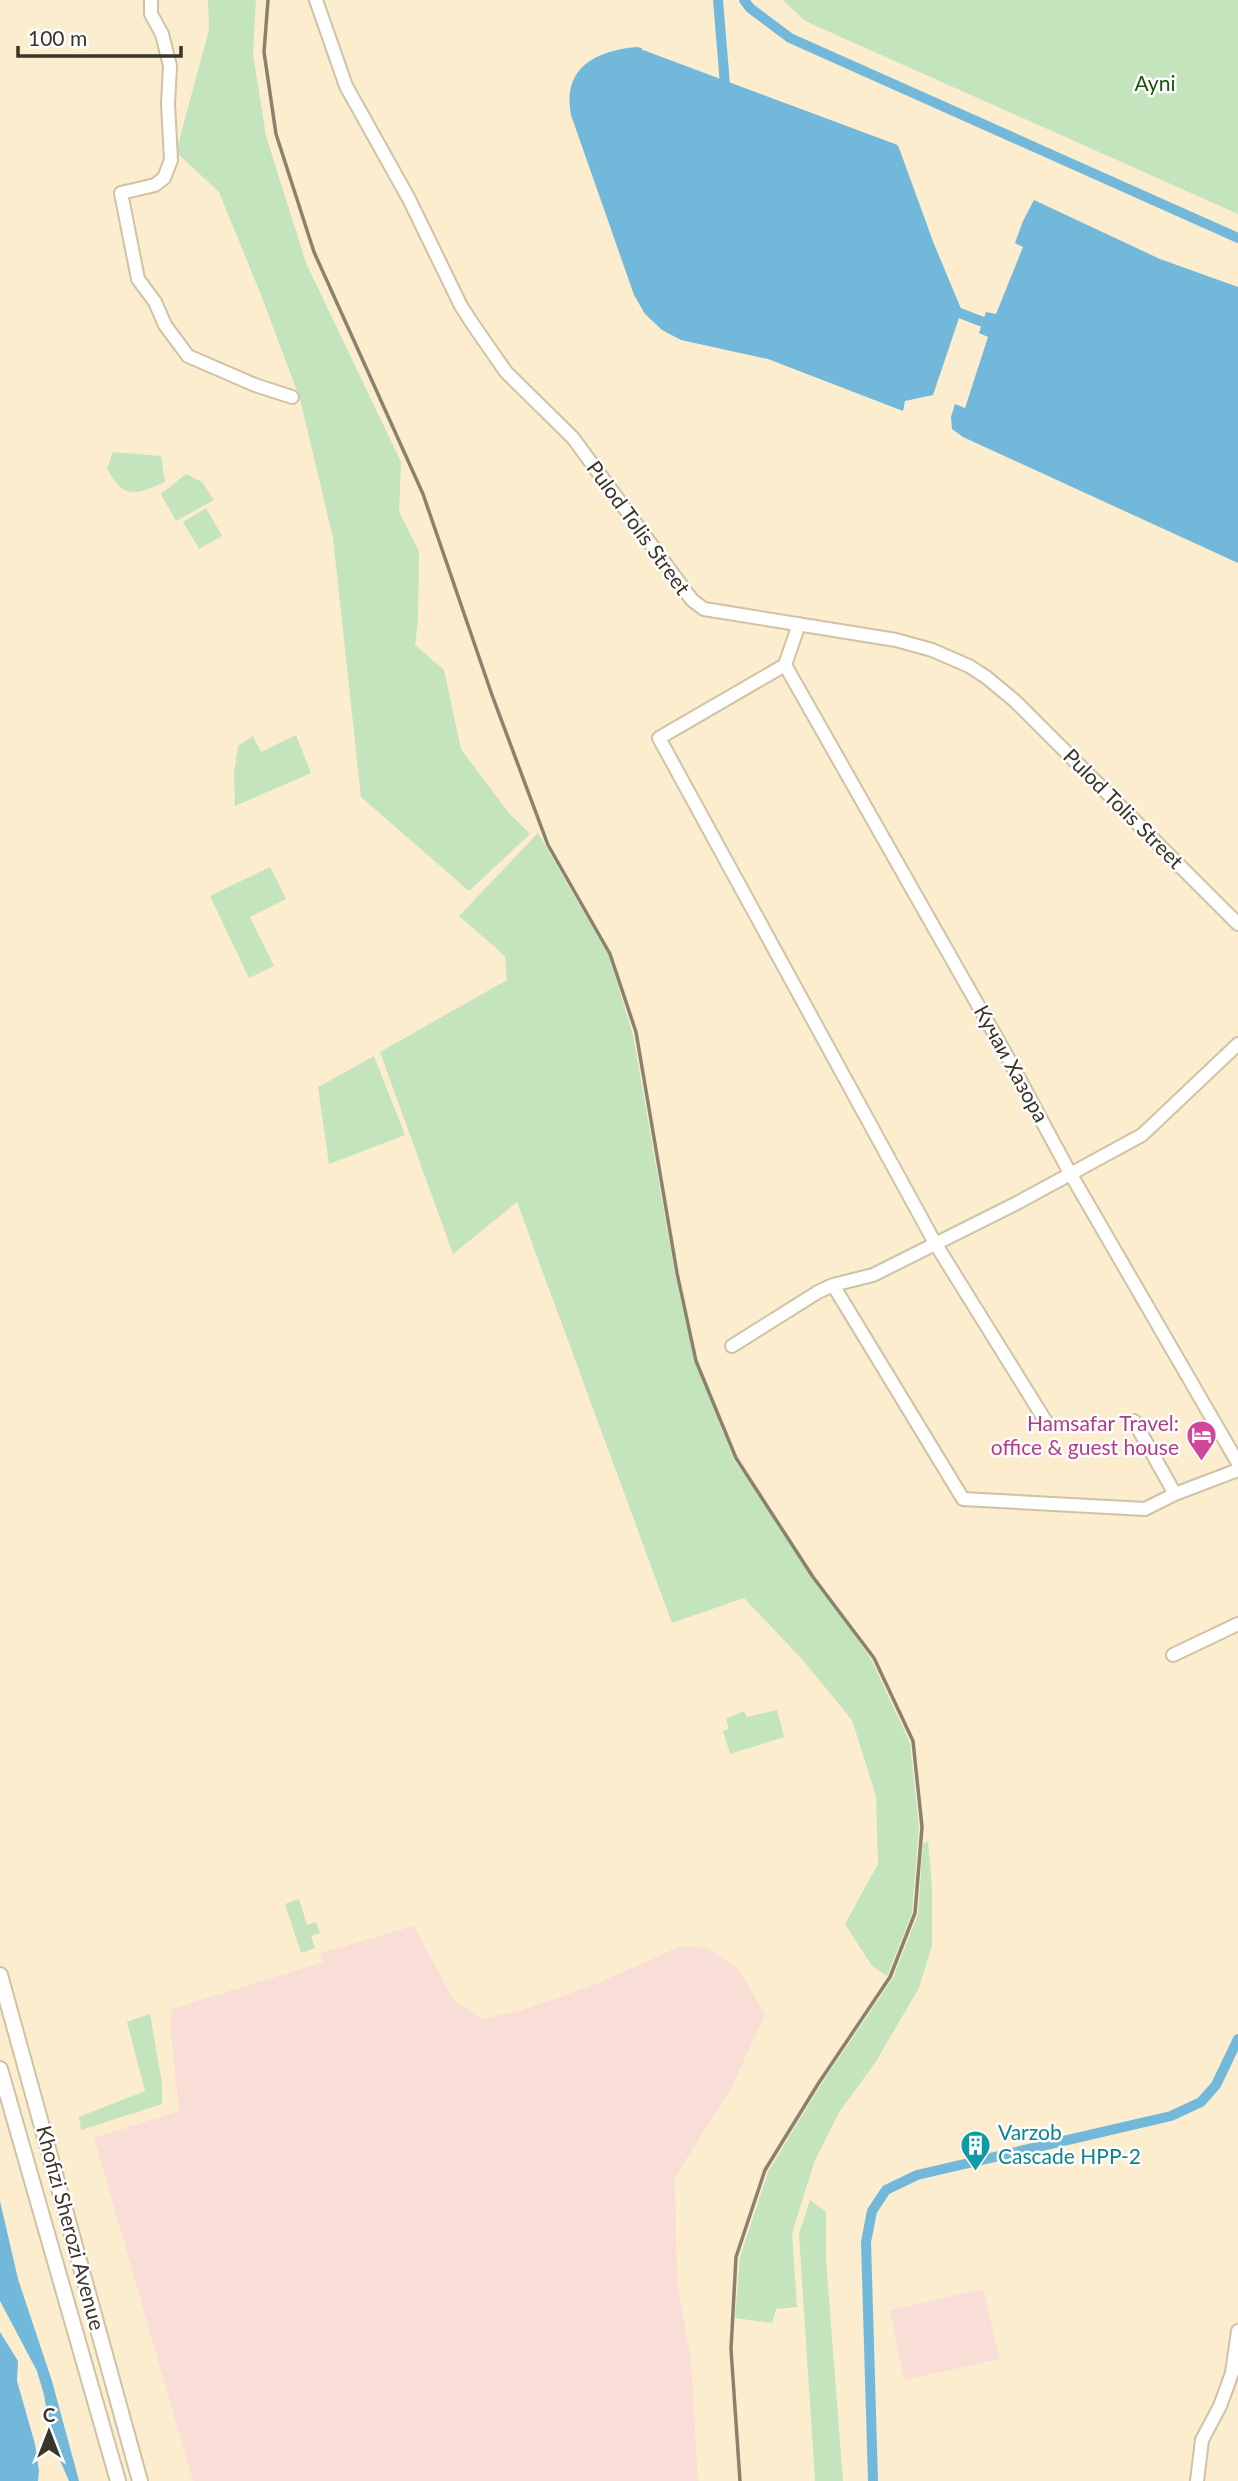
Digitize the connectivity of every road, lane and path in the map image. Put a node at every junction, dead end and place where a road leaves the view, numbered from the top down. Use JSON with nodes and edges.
{"nodes":[{"id":1,"x":150,"y":0,"type":"edge"},
{"id":2,"x":316,"y":0,"type":"edge"},
{"id":3,"x":292,"y":397,"type":"dead end"},
{"id":4,"x":799,"y":624,"type":"junction"},
{"id":5,"x":785,"y":665,"type":"junction"},
{"id":6,"x":1238,"y":924,"type":"edge"},
{"id":7,"x":1238,"y":1044,"type":"edge"},
{"id":8,"x":1070,"y":1173,"type":"junction"},
{"id":9,"x":936,"y":1243,"type":"junction"},
{"id":10,"x":833,"y":1285,"type":"junction"},
{"id":11,"x":732,"y":1346,"type":"dead end"},
{"id":12,"x":1134,"y":1421,"type":"dead end"},
{"id":13,"x":1048,"y":1426,"type":"dead end"},
{"id":14,"x":1238,"y":1463,"type":"edge"},
{"id":15,"x":1238,"y":1470,"type":"edge"},
{"id":16,"x":1175,"y":1494,"type":"junction"},
{"id":17,"x":1238,"y":1624,"type":"edge"},
{"id":18,"x":1172,"y":1656,"type":"dead end"},
{"id":19,"x":0,"y":1975,"type":"edge"},
{"id":20,"x":0,"y":2069,"type":"edge"},
{"id":21,"x":1238,"y":2331,"type":"edge"},
{"id":22,"x":118,"y":2481,"type":"edge"},
{"id":23,"x":140,"y":2481,"type":"edge"},
{"id":24,"x":1197,"y":2481,"type":"edge"}],
"edges":[{"from":1,"to":3,"type":"street"},
{"from":2,"to":4,"type":"street","name":"Pulod Tolis Street"},
{"from":4,"to":5,"type":"street"},
{"from":4,"to":6,"type":"street","name":"Pulod Tolis Street"},
{"from":5,"to":8,"type":"street","name":"Кучаи Хазора"},
{"from":5,"to":9,"type":"street"},
{"from":7,"to":8,"type":"street"},
{"from":8,"to":9,"type":"street"},
{"from":8,"to":14,"type":"street","name":"Кучаи Хазора"},
{"from":9,"to":10,"type":"street"},
{"from":9,"to":13,"type":"street"},
{"from":10,"to":11,"type":"street"},
{"from":10,"to":16,"type":"street"},
{"from":12,"to":16,"type":"street"},
{"from":15,"to":16,"type":"street"},
{"from":17,"to":18,"type":"street"},
{"from":19,"to":23,"type":"main road","name":"Khofizi Sherozi Avenue"},
{"from":20,"to":22,"type":"main road","name":"Khofizi Sherozi Avenue"},
{"from":21,"to":24,"type":"street"}]}
